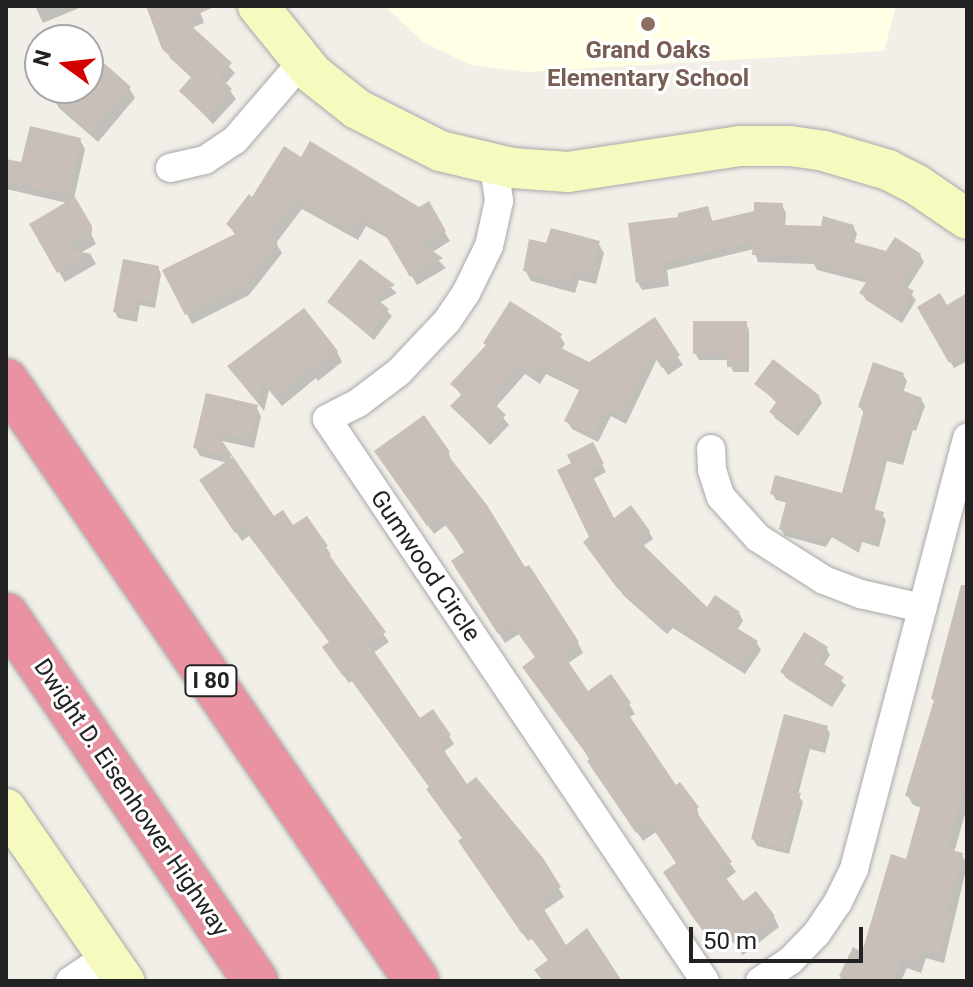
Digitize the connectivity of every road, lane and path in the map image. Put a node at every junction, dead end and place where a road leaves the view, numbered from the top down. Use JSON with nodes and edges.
{"nodes":[{"id":1,"x":258,"y":6,"type":"edge"},
{"id":2,"x":302,"y":62,"type":"junction"},
{"id":3,"x":494,"y":165,"type":"junction"},
{"id":4,"x":170,"y":168,"type":"dead end"},
{"id":5,"x":967,"y":219,"type":"edge"},
{"id":6,"x":6,"y":381,"type":"edge"},
{"id":7,"x":967,"y":438,"type":"edge"},
{"id":8,"x":711,"y":449,"type":"dead end"},
{"id":9,"x":922,"y":608,"type":"junction"},
{"id":10,"x":6,"y":615,"type":"edge"},
{"id":11,"x":6,"y":809,"type":"edge"},
{"id":12,"x":116,"y":968,"type":"edge"},
{"id":13,"x":70,"y":981,"type":"edge"},
{"id":14,"x":256,"y":981,"type":"edge"},
{"id":15,"x":417,"y":981,"type":"edge"},
{"id":16,"x":705,"y":981,"type":"edge"},
{"id":17,"x":760,"y":981,"type":"edge"}],
"edges":[{"from":1,"to":2,"type":"street"},
{"from":2,"to":3,"type":"street"},
{"from":2,"to":4,"type":"street"},
{"from":3,"to":5,"type":"street"},
{"from":3,"to":16,"type":"street","name":"Gumwood Circle"},
{"from":6,"to":15,"type":"highway","number":"I 80"},
{"from":7,"to":9,"type":"street"},
{"from":8,"to":9,"type":"street"},
{"from":9,"to":17,"type":"street"},
{"from":10,"to":14,"type":"highway","name":"Dwight D. Eisenhower Highway"},
{"from":11,"to":12,"type":"street"},
{"from":12,"to":13,"type":"street"}]}
